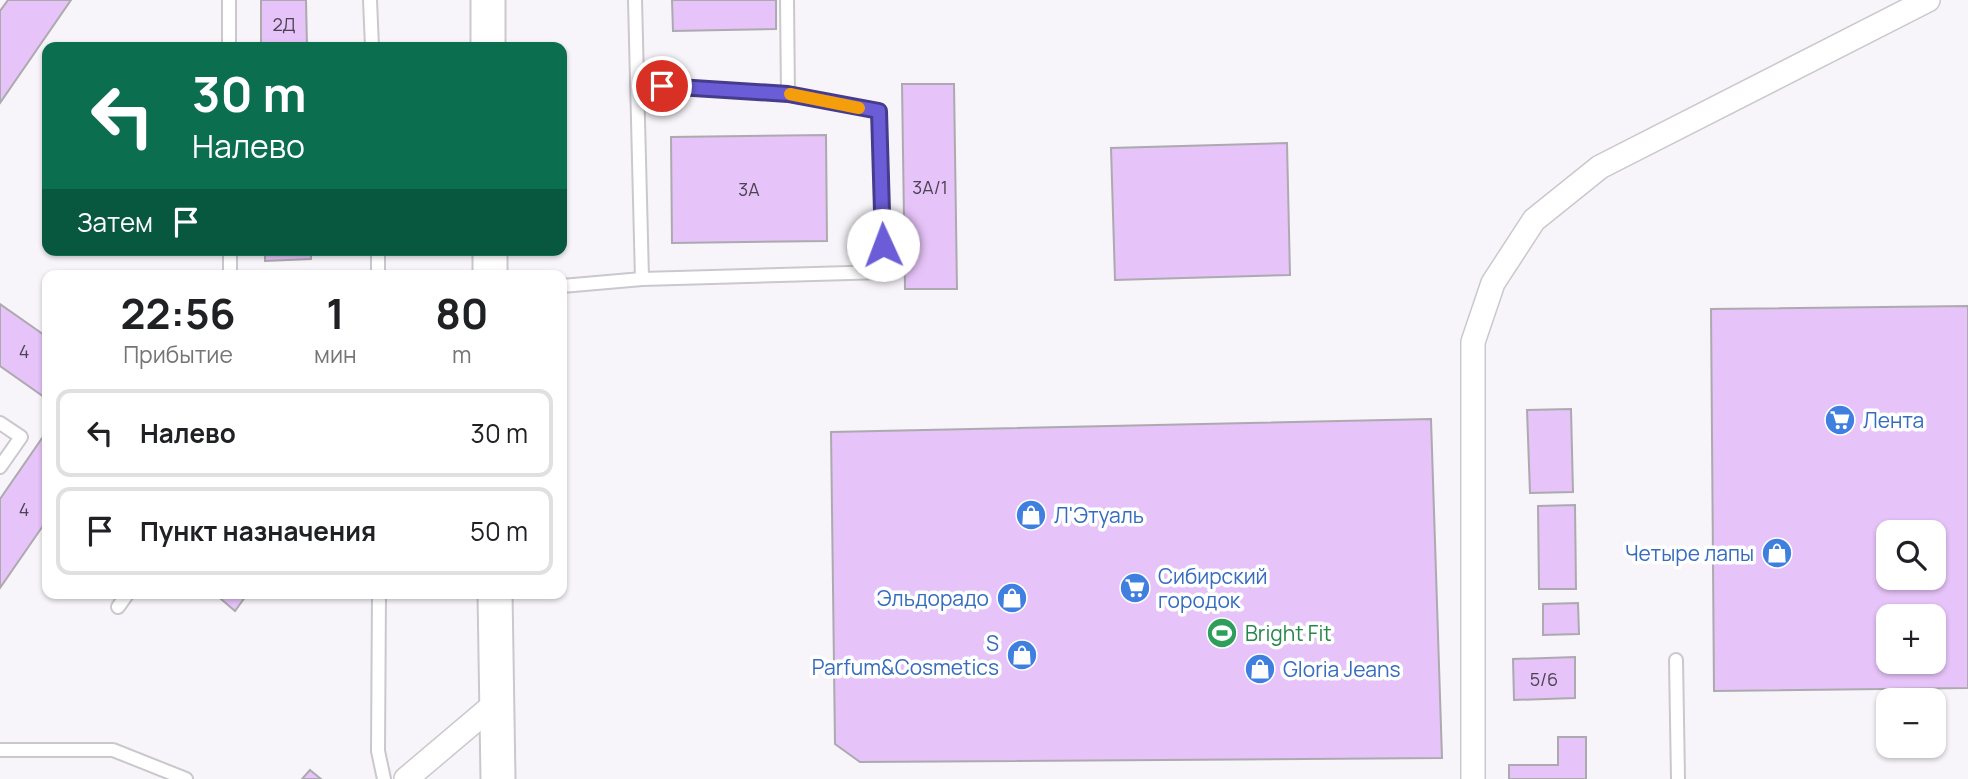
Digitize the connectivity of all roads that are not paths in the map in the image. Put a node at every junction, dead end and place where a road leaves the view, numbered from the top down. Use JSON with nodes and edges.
{"nodes":[{"id":1,"x":229,"y":0,"type":"edge"},
{"id":2,"x":370,"y":0,"type":"edge"},
{"id":3,"x":488,"y":0,"type":"edge"},
{"id":4,"x":635,"y":0,"type":"edge"},
{"id":5,"x":787,"y":0,"type":"edge"},
{"id":6,"x":1928,"y":0,"type":"edge"},
{"id":7,"x":229,"y":42,"type":"edge"},
{"id":8,"x":372,"y":42,"type":"edge"},
{"id":9,"x":488,"y":42,"type":"edge"},
{"id":10,"x":637,"y":84,"type":"junction"},
{"id":11,"x":788,"y":94,"type":"junction"},
{"id":12,"x":642,"y":279,"type":"junction"},
{"id":13,"x":567,"y":286,"type":"edge"},
{"id":14,"x":0,"y":423,"type":"edge"},
{"id":15,"x":0,"y":467,"type":"edge"},
{"id":16,"x":124,"y":599,"type":"edge"},
{"id":17,"x":379,"y":599,"type":"edge"},
{"id":18,"x":495,"y":599,"type":"edge"},
{"id":19,"x":118,"y":607,"type":"dead end"},
{"id":20,"x":1676,"y":660,"type":"dead end"},
{"id":21,"x":497,"y":702,"type":"junction"},
{"id":22,"x":0,"y":750,"type":"edge"},
{"id":23,"x":186,"y":779,"type":"edge"},
{"id":24,"x":384,"y":779,"type":"edge"},
{"id":25,"x":407,"y":779,"type":"edge"},
{"id":26,"x":498,"y":779,"type":"edge"},
{"id":27,"x":1474,"y":779,"type":"edge"},
{"id":28,"x":1678,"y":779,"type":"edge"}],
"edges":[{"from":1,"to":7,"type":"lane"},
{"from":2,"to":8,"type":"lane"},
{"from":3,"to":9,"type":"street"},
{"from":4,"to":10,"type":"lane"},
{"from":5,"to":11,"type":"lane"},
{"from":6,"to":27,"type":"street"},
{"from":10,"to":11,"type":"lane"},
{"from":10,"to":12,"type":"lane"},
{"from":11,"to":12,"type":"lane"},
{"from":12,"to":13,"type":"lane"},
{"from":14,"to":15,"type":"lane"},
{"from":16,"to":19,"type":"lane"},
{"from":17,"to":24,"type":"lane"},
{"from":18,"to":21,"type":"street"},
{"from":20,"to":28,"type":"lane"},
{"from":21,"to":25,"type":"street"},
{"from":21,"to":26,"type":"street"},
{"from":22,"to":23,"type":"lane"}]}
